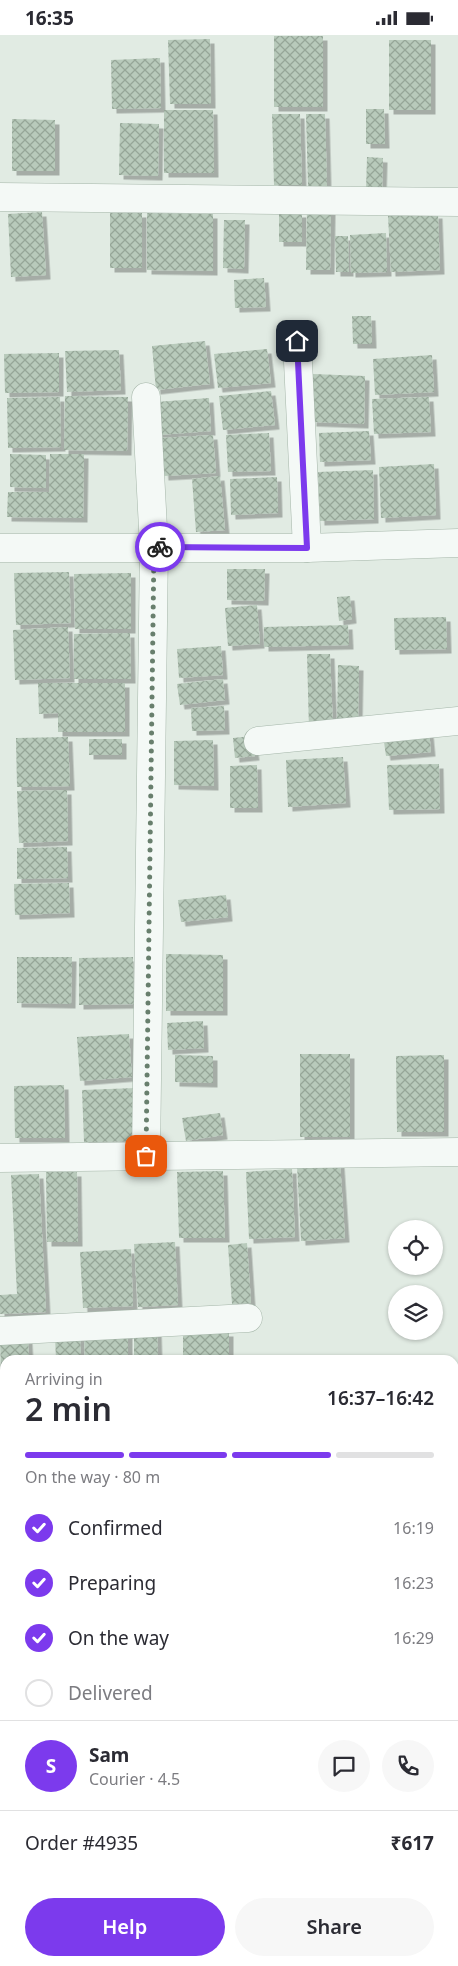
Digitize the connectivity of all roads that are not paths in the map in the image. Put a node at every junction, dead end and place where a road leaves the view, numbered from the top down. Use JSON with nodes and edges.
{"nodes":[{"id":1,"x":0,"y":197,"type":"edge"},
{"id":2,"x":458,"y":202,"type":"edge"},
{"id":3,"x":297,"y":341,"type":"dead end"},
{"id":4,"x":146,"y":397,"type":"dead end"},
{"id":5,"x":458,"y":543,"type":"edge"},
{"id":6,"x":154,"y":547,"type":"junction"},
{"id":7,"x":0,"y":548,"type":"edge"},
{"id":8,"x":307,"y":548,"type":"junction"},
{"id":9,"x":458,"y":721,"type":"edge"},
{"id":10,"x":258,"y":741,"type":"dead end"},
{"id":11,"x":458,"y":1152,"type":"edge"},
{"id":12,"x":146,"y":1156,"type":"junction"},
{"id":13,"x":0,"y":1158,"type":"edge"},
{"id":14,"x":248,"y":1318,"type":"dead end"},
{"id":15,"x":0,"y":1331,"type":"edge"}],
"edges":[{"from":1,"to":2,"type":"street"},
{"from":3,"to":8,"type":"street"},
{"from":4,"to":6,"type":"street"},
{"from":5,"to":8,"type":"street"},
{"from":6,"to":7,"type":"street"},
{"from":6,"to":8,"type":"street"},
{"from":6,"to":12,"type":"street"},
{"from":9,"to":10,"type":"street"},
{"from":11,"to":12,"type":"street"},
{"from":12,"to":13,"type":"street"},
{"from":14,"to":15,"type":"street"}]}
